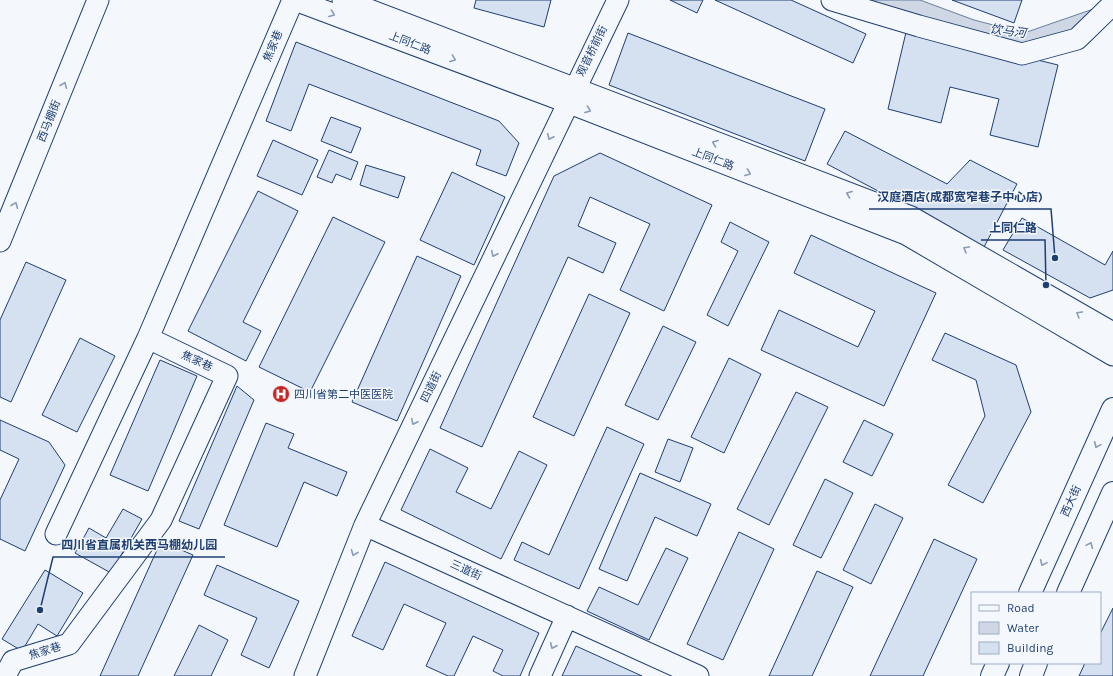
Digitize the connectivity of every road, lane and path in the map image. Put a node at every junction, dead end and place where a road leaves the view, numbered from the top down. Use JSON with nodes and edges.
{"nodes":[{"id":1,"x":98,"y":0,"type":"edge"},
{"id":2,"x":294,"y":0,"type":"edge"},
{"id":3,"x":343,"y":0,"type":"edge"},
{"id":4,"x":618,"y":0,"type":"edge"},
{"id":5,"x":832,"y":0,"type":"edge"},
{"id":6,"x":1113,"y":4,"type":"edge"},
{"id":7,"x":570,"y":95,"type":"junction"},
{"id":8,"x":0,"y":241,"type":"edge"},
{"id":9,"x":1113,"y":333,"type":"edge"},
{"id":10,"x":148,"y":338,"type":"junction"},
{"id":11,"x":1113,"y":356,"type":"edge"},
{"id":12,"x":1113,"y":409,"type":"edge"},
{"id":13,"x":1113,"y":493,"type":"edge"},
{"id":14,"x":365,"y":525,"type":"junction"},
{"id":15,"x":56,"y":534,"type":"dead end"},
{"id":16,"x":1030,"y":592,"type":"edge"},
{"id":17,"x":1068,"y":592,"type":"edge"},
{"id":18,"x":567,"y":616,"type":"junction"},
{"id":19,"x":998,"y":664,"type":"edge"},
{"id":20,"x":1036,"y":664,"type":"edge"},
{"id":21,"x":5,"y":676,"type":"edge"},
{"id":22,"x":305,"y":676,"type":"edge"},
{"id":23,"x":540,"y":676,"type":"edge"},
{"id":24,"x":698,"y":676,"type":"edge"},
{"id":25,"x":992,"y":676,"type":"edge"},
{"id":26,"x":1031,"y":676,"type":"edge"}],
"edges":[{"from":8,"to":1,"type":"street","name":"西马棚街","one_way":true},
{"from":2,"to":7,"type":"street","name":"上同仁路","one_way":true},
{"from":2,"to":10,"type":"street","name":"焦家巷"},
{"from":3,"to":7,"type":"street"},
{"from":4,"to":7,"type":"street","name":"观音桥前街"},
{"from":5,"to":6,"type":"street"},
{"from":9,"to":7,"type":"street","one_way":true},
{"from":7,"to":11,"type":"street","name":"上同仁路","one_way":true},
{"from":7,"to":14,"type":"street","name":"四道街","one_way":true},
{"from":10,"to":15,"type":"street"},
{"from":10,"to":21,"type":"street","name":"焦家巷"},
{"from":12,"to":16,"type":"main road","name":"西大街","one_way":true},
{"from":17,"to":13,"type":"main road","one_way":true},
{"from":14,"to":18,"type":"street","name":"三道街"},
{"from":14,"to":22,"type":"street","name":"四道街","one_way":true},
{"from":18,"to":23,"type":"street","one_way":true},
{"from":18,"to":24,"type":"street","name":"三道街"},
{"from":19,"to":25,"type":"main road"},
{"from":20,"to":26,"type":"main road"}]}
